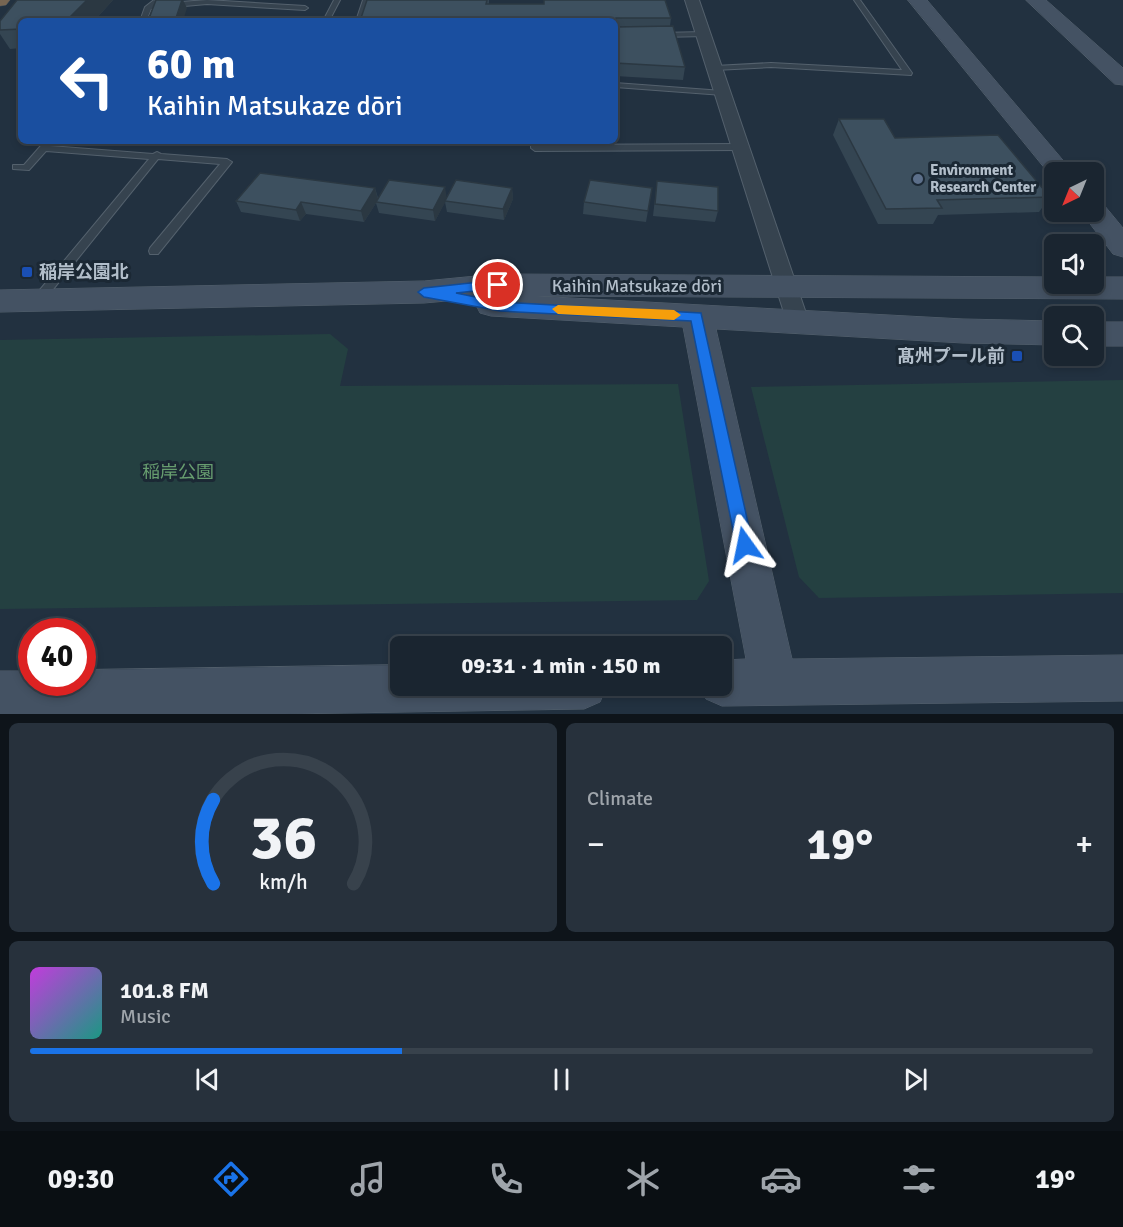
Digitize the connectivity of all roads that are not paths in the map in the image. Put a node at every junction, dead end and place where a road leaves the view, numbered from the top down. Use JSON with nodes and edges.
{"nodes":[{"id":1,"x":156,"y":0,"type":"edge"},
{"id":2,"x":337,"y":0,"type":"edge"},
{"id":3,"x":366,"y":0,"type":"edge"},
{"id":4,"x":692,"y":0,"type":"edge"},
{"id":5,"x":857,"y":0,"type":"edge"},
{"id":6,"x":917,"y":0,"type":"edge"},
{"id":7,"x":1035,"y":0,"type":"edge"},
{"id":8,"x":1055,"y":0,"type":"edge"},
{"id":9,"x":207,"y":1,"type":"edge"},
{"id":10,"x":148,"y":8,"type":"junction"},
{"id":11,"x":305,"y":8,"type":"dead end"},
{"id":12,"x":144,"y":18,"type":"edge"},
{"id":13,"x":328,"y":18,"type":"edge"},
{"id":14,"x":360,"y":18,"type":"edge"},
{"id":15,"x":704,"y":34,"type":"junction"},
{"id":16,"x":648,"y":35,"type":"edge"},
{"id":17,"x":1123,"y":59,"type":"edge"},
{"id":18,"x":715,"y":68,"type":"junction"},
{"id":19,"x":1123,"y":79,"type":"edge"},
{"id":20,"x":618,"y":85,"type":"edge"},
{"id":21,"x":723,"y":93,"type":"junction"},
{"id":22,"x":535,"y":144,"type":"edge"},
{"id":23,"x":46,"y":145,"type":"edge"},
{"id":24,"x":742,"y":147,"type":"junction"},
{"id":25,"x":157,"y":155,"type":"junction"},
{"id":26,"x":1053,"y":162,"type":"edge"},
{"id":27,"x":16,"y":167,"type":"dead end"},
{"id":28,"x":1103,"y":222,"type":"edge"},
{"id":29,"x":1123,"y":247,"type":"edge"},
{"id":30,"x":154,"y":251,"type":"dead end"},
{"id":31,"x":788,"y":286,"type":"junction"},
{"id":32,"x":1123,"y":288,"type":"edge"},
{"id":33,"x":424,"y":292,"type":"junction"},
{"id":34,"x":38,"y":300,"type":"junction"},
{"id":35,"x":0,"y":301,"type":"edge"},
{"id":36,"x":697,"y":316,"type":"junction"},
{"id":37,"x":798,"y":322,"type":"junction"},
{"id":38,"x":1044,"y":333,"type":"edge"},
{"id":39,"x":1104,"y":334,"type":"edge"},
{"id":40,"x":1123,"y":334,"type":"edge"},
{"id":41,"x":1123,"y":678,"type":"edge"},
{"id":42,"x":774,"y":682,"type":"junction"},
{"id":43,"x":732,"y":683,"type":"edge"},
{"id":44,"x":390,"y":689,"type":"edge"},
{"id":45,"x":0,"y":695,"type":"edge"}],
"edges":[{"from":1,"to":10,"type":"lane"},
{"from":2,"to":13,"type":"lane"},
{"from":3,"to":14,"type":"lane"},
{"from":4,"to":15,"type":"street"},
{"from":5,"to":18,"type":"lane"},
{"from":6,"to":26,"type":"street"},
{"from":7,"to":19,"type":"street"},
{"from":8,"to":17,"type":"street"},
{"from":9,"to":10,"type":"lane"},
{"from":9,"to":11,"type":"lane"},
{"from":10,"to":12,"type":"lane"},
{"from":15,"to":16,"type":"lane"},
{"from":15,"to":18,"type":"street"},
{"from":18,"to":21,"type":"street"},
{"from":20,"to":21,"type":"lane"},
{"from":21,"to":24,"type":"street"},
{"from":22,"to":24,"type":"lane"},
{"from":23,"to":25,"type":"lane"},
{"from":23,"to":27,"type":"lane"},
{"from":24,"to":31,"type":"street"},
{"from":25,"to":30,"type":"lane"},
{"from":25,"to":34,"type":"lane"},
{"from":28,"to":29,"type":"street"},
{"from":31,"to":32,"type":"street","name":"Kaihin Matsukaze dōri"},
{"from":31,"to":33,"type":"street","name":"Kaihin Matsukaze dōri"},
{"from":31,"to":37,"type":"street"},
{"from":33,"to":34,"type":"street"},
{"from":33,"to":36,"type":"street","name":"Kaihin Matsukaze dōri"},
{"from":34,"to":35,"type":"street"},
{"from":36,"to":37,"type":"street","name":"Kaihin Matsukaze dōri"},
{"from":36,"to":42,"type":"street"},
{"from":37,"to":38,"type":"street","name":"Kaihin Matsukaze dōri"},
{"from":39,"to":40,"type":"street"},
{"from":41,"to":42,"type":"street"},
{"from":42,"to":43,"type":"street"},
{"from":44,"to":45,"type":"street"}]}
